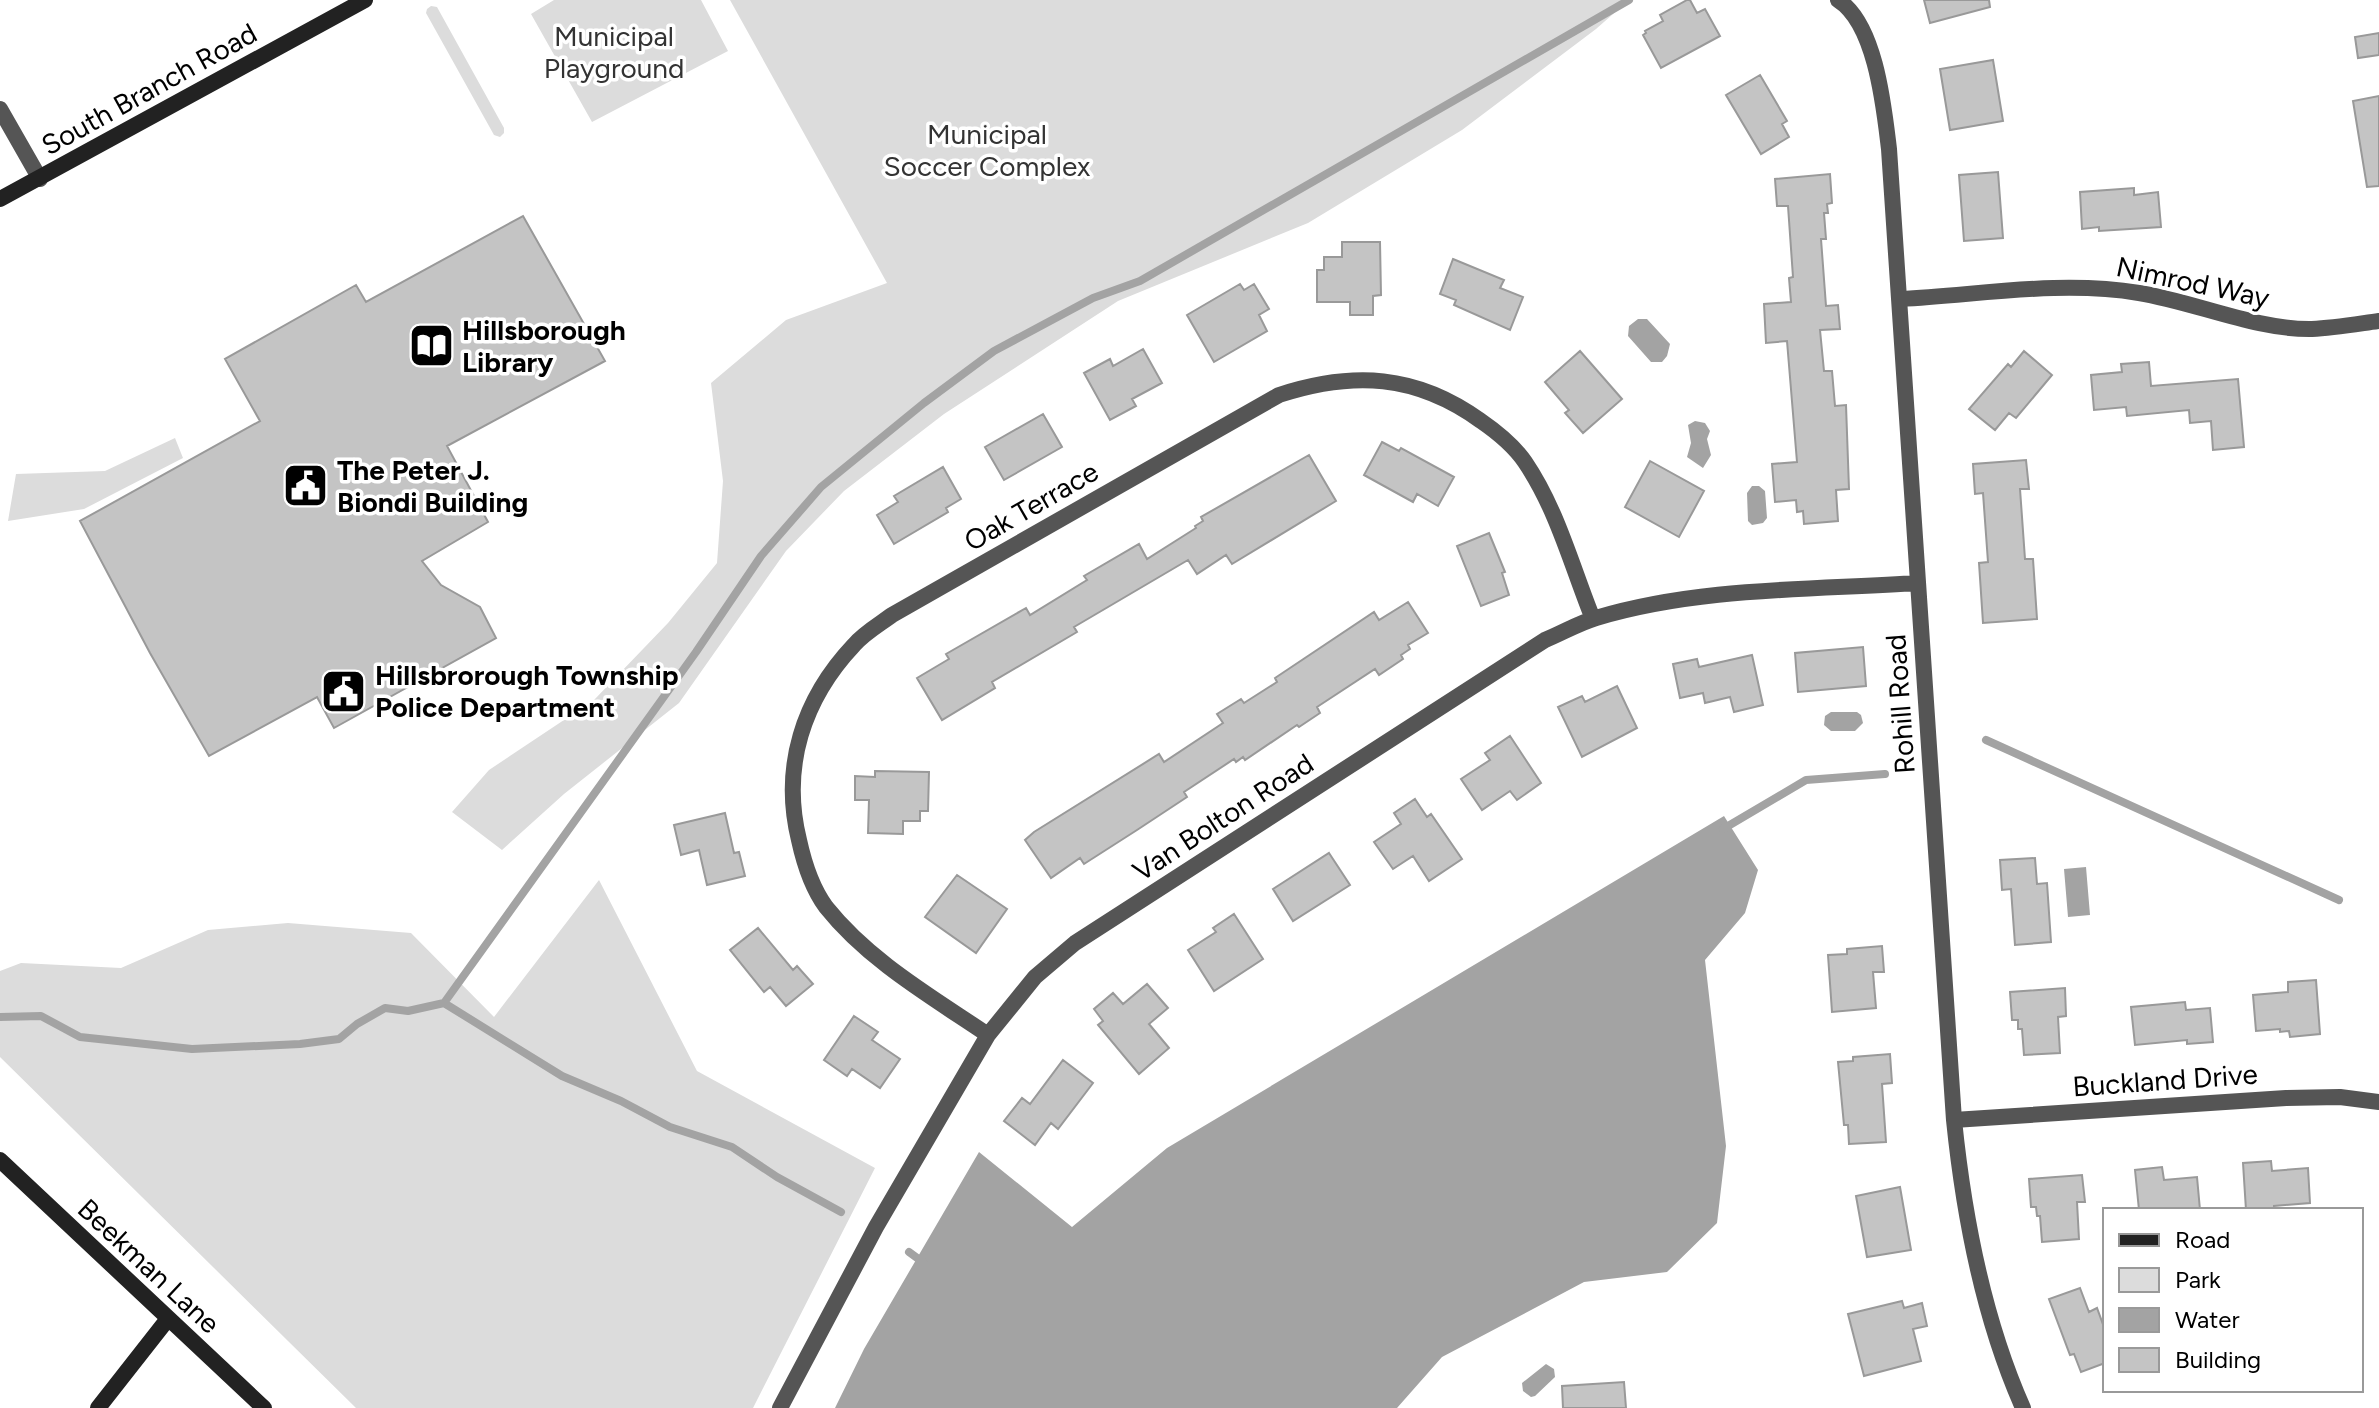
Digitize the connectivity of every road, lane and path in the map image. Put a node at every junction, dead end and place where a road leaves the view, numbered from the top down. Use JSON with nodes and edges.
{"nodes":[{"id":1,"x":365,"y":0,"type":"edge"},
{"id":2,"x":1838,"y":0,"type":"edge"},
{"id":3,"x":0,"y":109,"type":"edge"},
{"id":4,"x":40,"y":179,"type":"junction"},
{"id":5,"x":0,"y":199,"type":"edge"},
{"id":6,"x":1901,"y":299,"type":"junction"},
{"id":7,"x":2379,"y":321,"type":"edge"},
{"id":8,"x":1918,"y":583,"type":"junction"},
{"id":9,"x":1593,"y":619,"type":"junction"},
{"id":10,"x":988,"y":1035,"type":"junction"},
{"id":11,"x":2379,"y":1102,"type":"edge"},
{"id":12,"x":1954,"y":1120,"type":"junction"},
{"id":13,"x":0,"y":1160,"type":"edge"},
{"id":14,"x":167,"y":1320,"type":"junction"},
{"id":15,"x":98,"y":1408,"type":"edge"},
{"id":16,"x":264,"y":1408,"type":"edge"},
{"id":17,"x":780,"y":1408,"type":"edge"},
{"id":18,"x":2023,"y":1408,"type":"edge"}],
"edges":[{"from":1,"to":4,"type":"street","name":"South Branch Road"},
{"from":2,"to":6,"type":"street","name":"Rohill Road"},
{"from":3,"to":4,"type":"street"},
{"from":4,"to":5,"type":"street","name":"South Branch Road"},
{"from":6,"to":7,"type":"street","name":"Nimrod Way"},
{"from":6,"to":8,"type":"street","name":"Rohill Road"},
{"from":8,"to":9,"type":"street","name":"Van Bolton Road"},
{"from":8,"to":12,"type":"street","name":"Rohill Road"},
{"from":9,"to":10,"type":"street","name":"Van Bolton Road"},
{"from":9,"to":10,"type":"street","name":"Oak Terrace"},
{"from":10,"to":17,"type":"street","name":"Van Bolton Road"},
{"from":11,"to":12,"type":"street","name":"Buckland Drive"},
{"from":12,"to":18,"type":"street","name":"Rohill Road"},
{"from":13,"to":14,"type":"street","name":"Beekman Lane"},
{"from":14,"to":15,"type":"street"},
{"from":14,"to":16,"type":"street","name":"Beekman Lane"}]}
